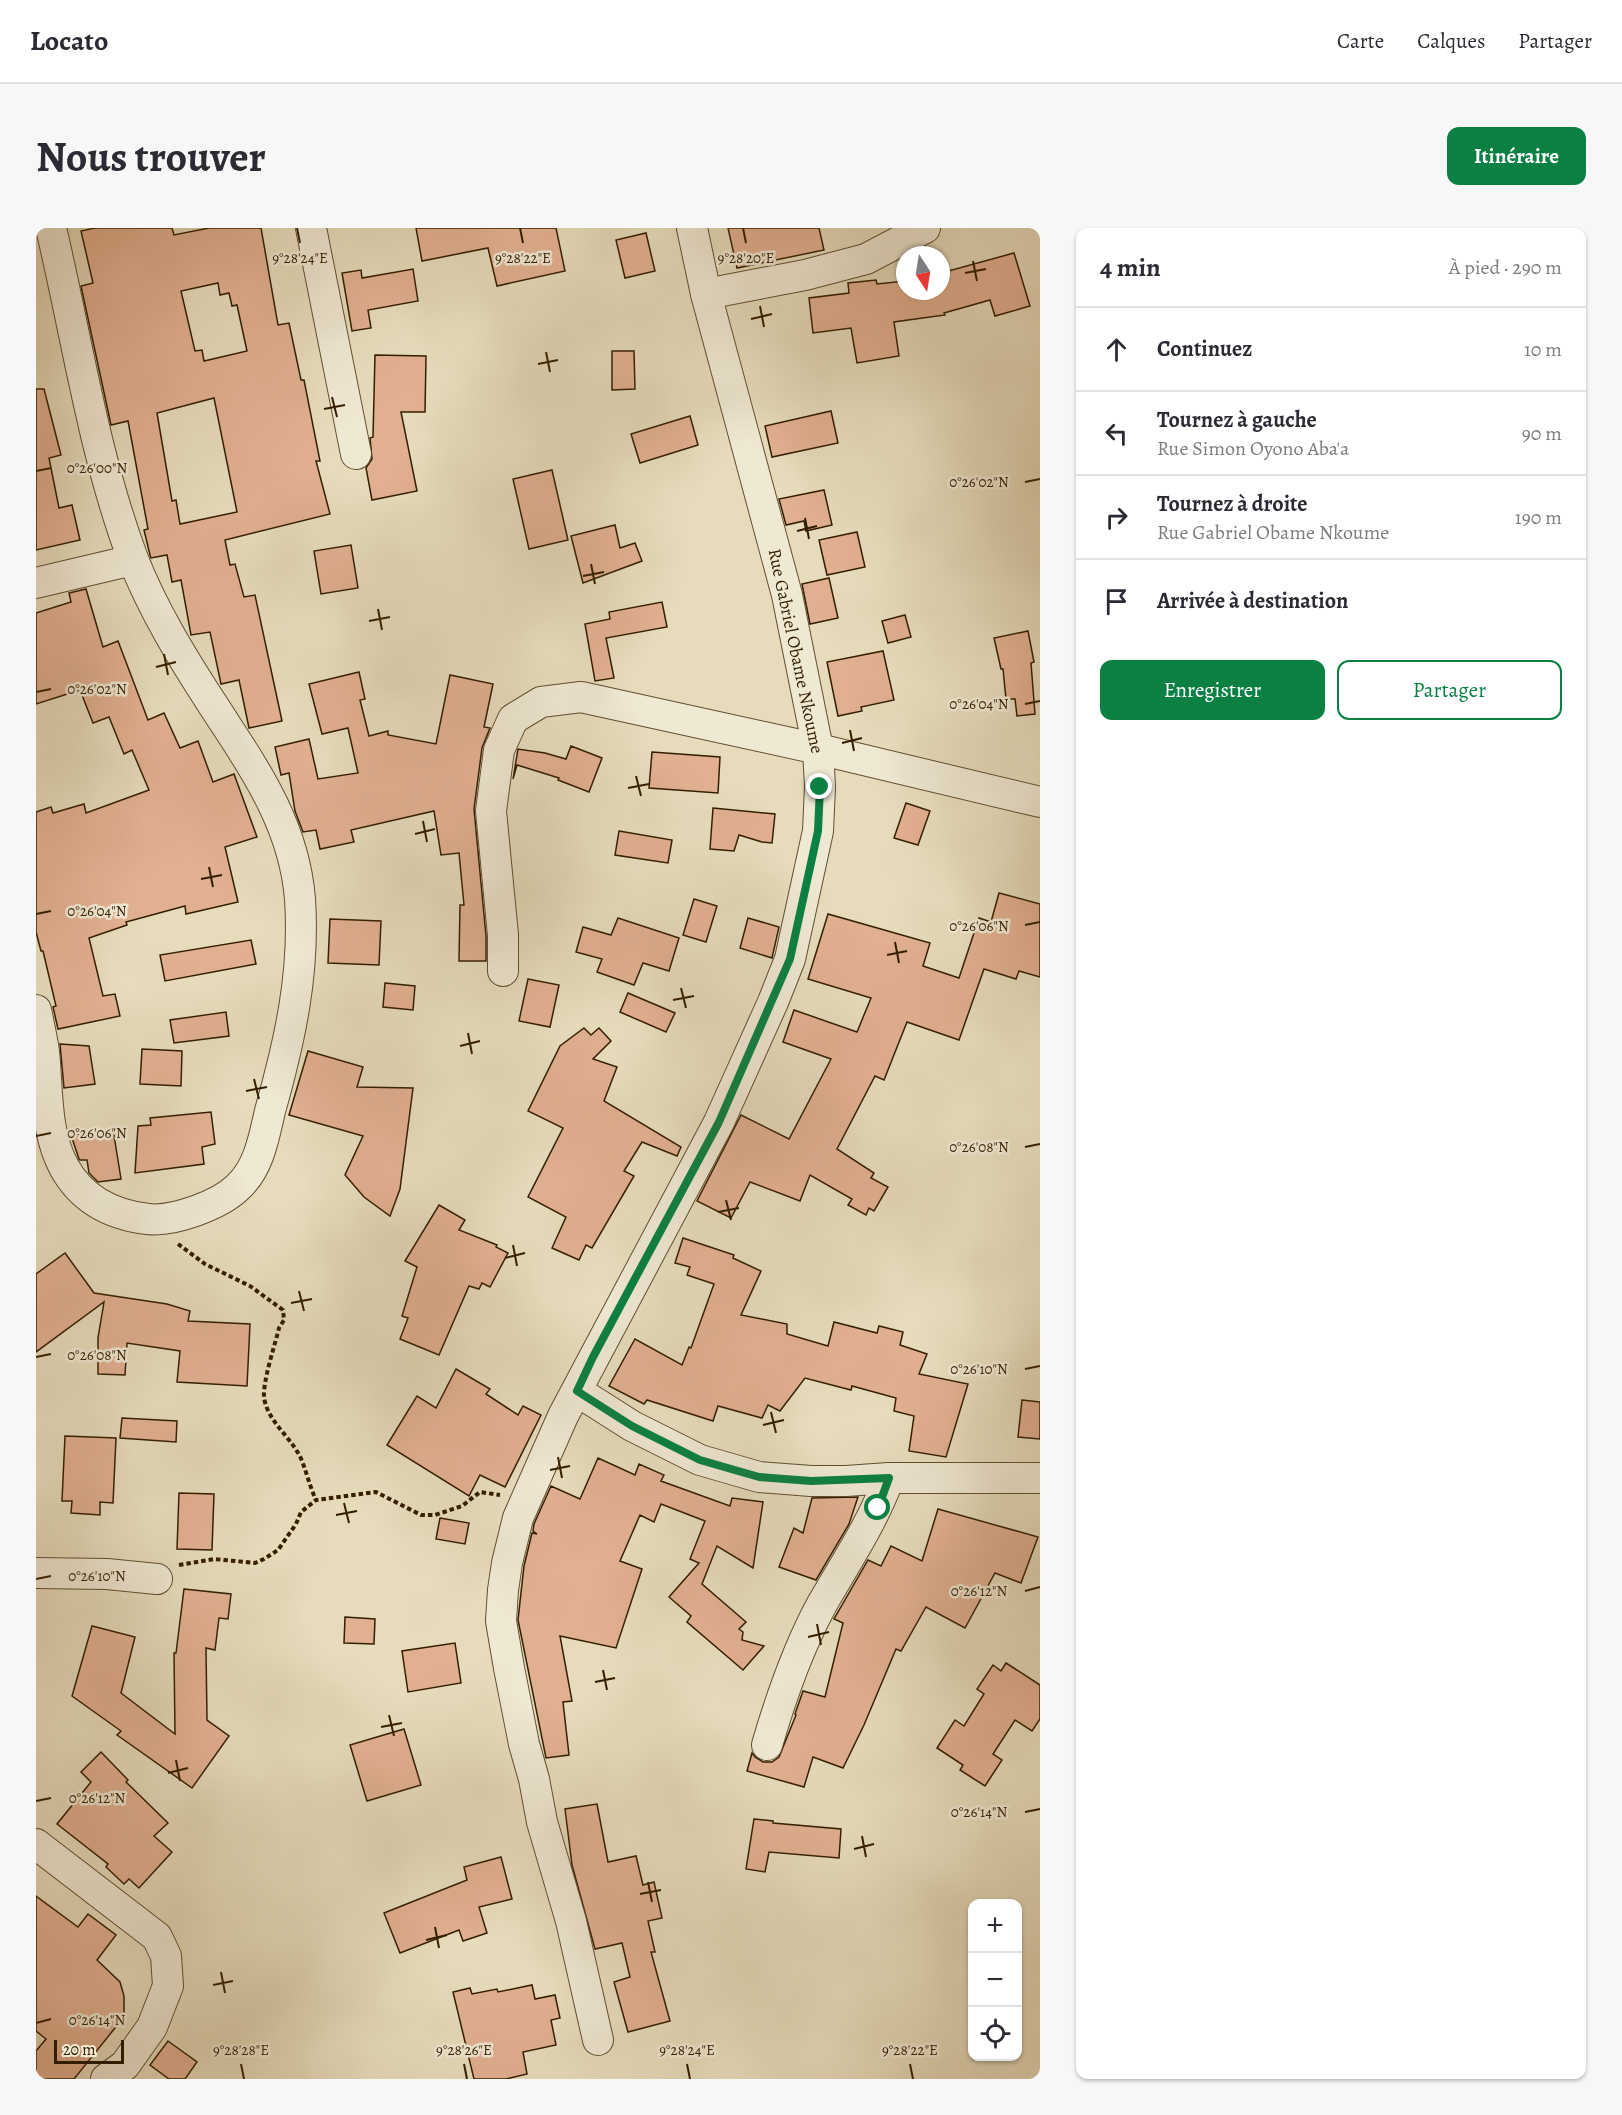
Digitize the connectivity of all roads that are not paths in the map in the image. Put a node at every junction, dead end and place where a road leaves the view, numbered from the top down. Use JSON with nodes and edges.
{"nodes":[{"id":1,"x":51,"y":228,"type":"edge"},
{"id":2,"x":311,"y":228,"type":"edge"},
{"id":3,"x":692,"y":228,"type":"edge"},
{"id":4,"x":925,"y":228,"type":"edge"},
{"id":5,"x":706,"y":294,"type":"junction"},
{"id":6,"x":356,"y":454,"type":"dead end"},
{"id":7,"x":133,"y":560,"type":"junction"},
{"id":8,"x":36,"y":583,"type":"edge"},
{"id":9,"x":818,"y":749,"type":"junction"},
{"id":10,"x":1040,"y":802,"type":"edge"},
{"id":11,"x":503,"y":971,"type":"dead end"},
{"id":12,"x":36,"y":1010,"type":"edge"},
{"id":13,"x":577,"y":1391,"type":"junction"},
{"id":14,"x":889,"y":1478,"type":"junction"},
{"id":15,"x":1040,"y":1478,"type":"edge"},
{"id":16,"x":36,"y":1573,"type":"edge"},
{"id":17,"x":163,"y":1573,"type":"road end"},
{"id":18,"x":767,"y":1745,"type":"dead end"},
{"id":19,"x":36,"y":1844,"type":"edge"},
{"id":20,"x":597,"y":2040,"type":"dead end"},
{"id":21,"x":106,"y":2079,"type":"edge"}],
"edges":[{"from":1,"to":7,"type":"street"},
{"from":2,"to":6,"type":"street"},
{"from":3,"to":5,"type":"street","name":"Rue Gabriel Obame Nkoume"},
{"from":4,"to":5,"type":"street"},
{"from":5,"to":9,"type":"street","name":"Rue Gabriel Obame Nkoume"},
{"from":7,"to":8,"type":"street"},
{"from":7,"to":12,"type":"street"},
{"from":9,"to":10,"type":"street"},
{"from":9,"to":11,"type":"street"},
{"from":9,"to":13,"type":"street","name":"Rue Gabriel Obame Nkoume"},
{"from":13,"to":14,"type":"street"},
{"from":13,"to":20,"type":"street","name":"Rue Gabriel Obame Nkoume"},
{"from":14,"to":15,"type":"street"},
{"from":14,"to":18,"type":"street"},
{"from":16,"to":17,"type":"street"},
{"from":19,"to":21,"type":"street"}]}
